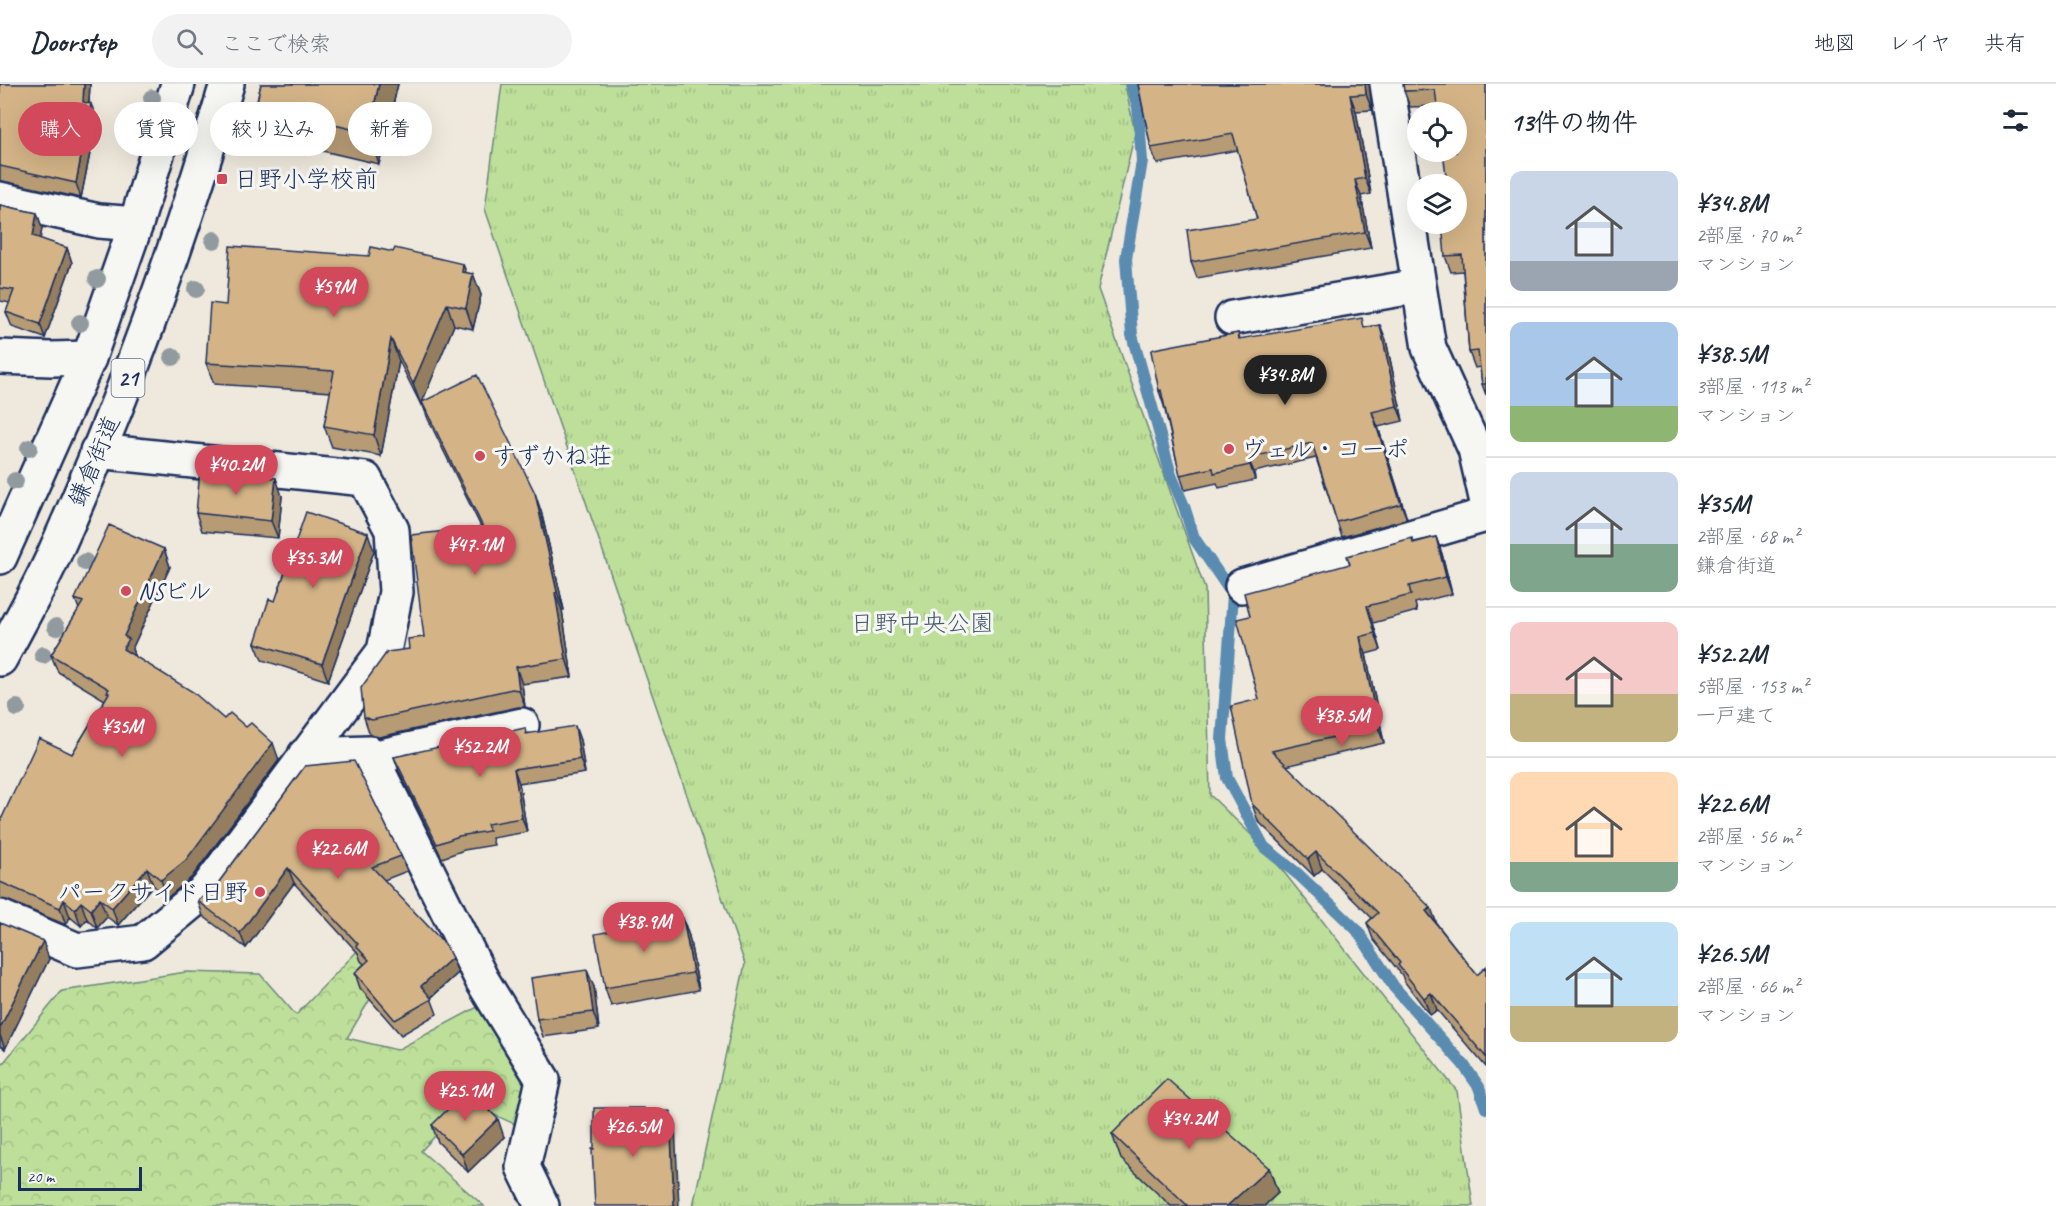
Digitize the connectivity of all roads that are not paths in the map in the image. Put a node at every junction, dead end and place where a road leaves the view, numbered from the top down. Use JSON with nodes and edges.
{"nodes":[{"id":1,"x":178,"y":84,"type":"edge"},
{"id":2,"x":227,"y":84,"type":"edge"},
{"id":3,"x":1387,"y":84,"type":"edge"},
{"id":4,"x":0,"y":199,"type":"edge"},
{"id":5,"x":136,"y":224,"type":"junction"},
{"id":6,"x":1419,"y":286,"type":"junction"},
{"id":7,"x":1232,"y":318,"type":"dead end"},
{"id":8,"x":0,"y":357,"type":"edge"},
{"id":9,"x":89,"y":358,"type":"junction"},
{"id":10,"x":97,"y":451,"type":"junction"},
{"id":11,"x":1486,"y":498,"type":"edge"},
{"id":12,"x":1486,"y":515,"type":"edge"},
{"id":13,"x":2,"y":549,"type":"edge"},
{"id":14,"x":1242,"y":586,"type":"dead end"},
{"id":15,"x":0,"y":659,"type":"edge"},
{"id":16,"x":522,"y":725,"type":"dead end"},
{"id":17,"x":306,"y":755,"type":"junction"},
{"id":18,"x":371,"y":758,"type":"junction"},
{"id":19,"x":0,"y":917,"type":"edge"},
{"id":20,"x":542,"y":1206,"type":"edge"}],
"edges":[{"from":1,"to":5,"type":"street","name":"鎌倉街道","number":"21"},
{"from":2,"to":10,"type":"street","name":"鎌倉街道","number":"21"},
{"from":3,"to":6,"type":"street"},
{"from":4,"to":5,"type":"street"},
{"from":5,"to":9,"type":"street","name":"鎌倉街道","number":"21"},
{"from":6,"to":7,"type":"street"},
{"from":6,"to":11,"type":"street"},
{"from":8,"to":9,"type":"street"},
{"from":9,"to":13,"type":"street","name":"鎌倉街道","number":"21"},
{"from":10,"to":15,"type":"street","name":"鎌倉街道","number":"21"},
{"from":10,"to":17,"type":"street"},
{"from":12,"to":14,"type":"street"},
{"from":16,"to":18,"type":"street"},
{"from":17,"to":18,"type":"street"},
{"from":17,"to":19,"type":"street"},
{"from":18,"to":20,"type":"street"}]}
